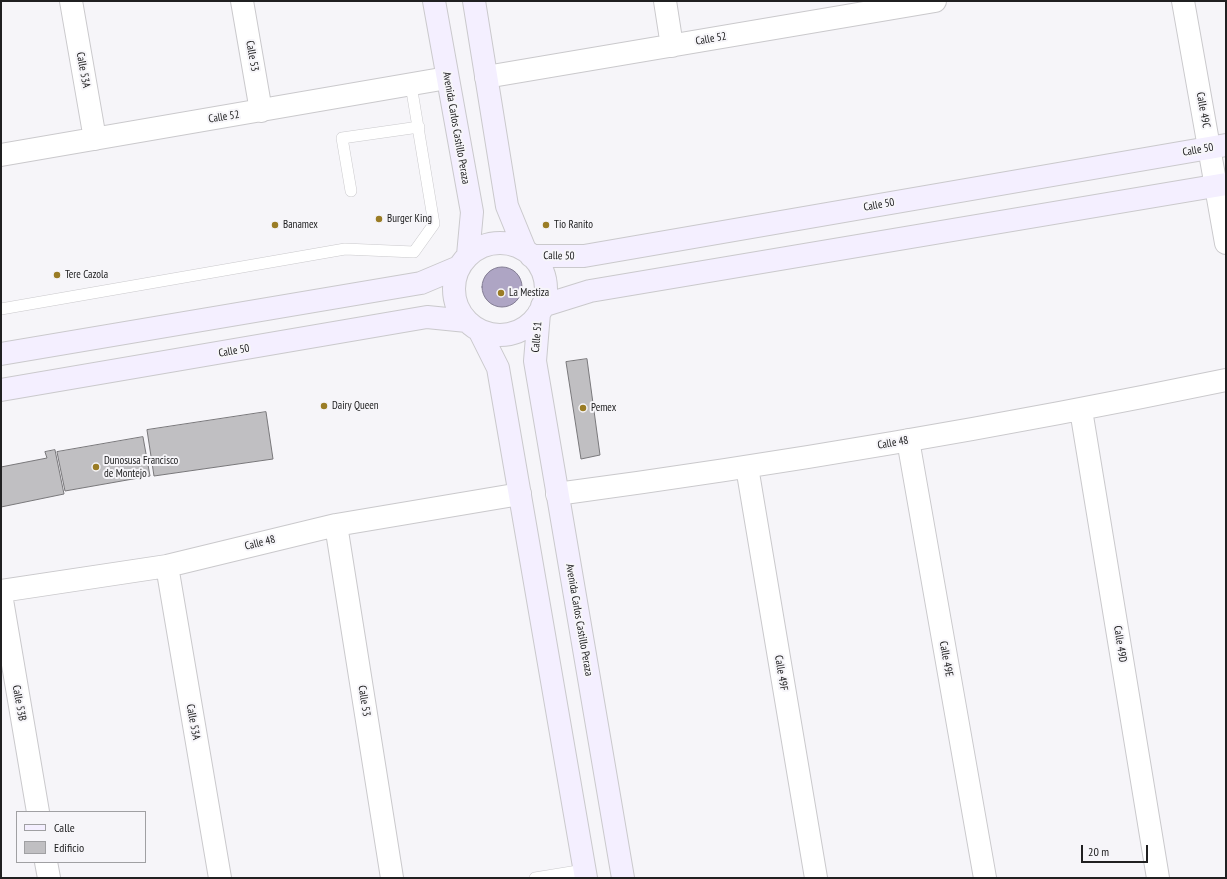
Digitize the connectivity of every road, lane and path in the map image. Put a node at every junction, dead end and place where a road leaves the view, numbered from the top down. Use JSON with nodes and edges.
{"nodes":[{"id":1,"x":71,"y":1,"type":"edge"},
{"id":2,"x":242,"y":1,"type":"edge"},
{"id":3,"x":434,"y":1,"type":"edge"},
{"id":4,"x":474,"y":1,"type":"edge"},
{"id":5,"x":665,"y":1,"type":"edge"},
{"id":6,"x":935,"y":1,"type":"edge"},
{"id":7,"x":1183,"y":1,"type":"edge"},
{"id":8,"x":840,"y":9,"type":"edge"},
{"id":9,"x":672,"y":46,"type":"junction"},
{"id":10,"x":486,"y":77,"type":"junction"},
{"id":11,"x":447,"y":78,"type":"junction"},
{"id":12,"x":411,"y":84,"type":"junction"},
{"id":13,"x":261,"y":111,"type":"junction"},
{"id":14,"x":419,"y":127,"type":"junction"},
{"id":15,"x":95,"y":139,"type":"junction"},
{"id":16,"x":1218,"y":146,"type":"edge"},
{"id":17,"x":1,"y":154,"type":"edge"},
{"id":18,"x":1221,"y":185,"type":"edge"},
{"id":19,"x":351,"y":191,"type":"dead end"},
{"id":20,"x":1226,"y":243,"type":"edge"},
{"id":21,"x":528,"y":253,"type":"junction"},
{"id":22,"x":463,"y":261,"type":"junction"},
{"id":23,"x":1,"y":309,"type":"edge"},
{"id":24,"x":540,"y":310,"type":"junction"},
{"id":25,"x":473,"y":325,"type":"junction"},
{"id":26,"x":1,"y":354,"type":"edge"},
{"id":27,"x":535,"y":361,"type":"joint"},
{"id":28,"x":1226,"y":380,"type":"edge"},
{"id":29,"x":1,"y":390,"type":"edge"},
{"id":30,"x":1081,"y":410,"type":"junction"},
{"id":31,"x":908,"y":440,"type":"junction"},
{"id":32,"x":747,"y":468,"type":"junction"},
{"id":33,"x":520,"y":494,"type":"junction"},
{"id":34,"x":557,"y":494,"type":"junction"},
{"id":35,"x":336,"y":525,"type":"junction"},
{"id":36,"x":167,"y":566,"type":"junction"},
{"id":37,"x":1,"y":591,"type":"edge"},
{"id":38,"x":1,"y":594,"type":"edge"},
{"id":39,"x":38,"y":811,"type":"edge"},
{"id":40,"x":46,"y":863,"type":"edge"},
{"id":41,"x":585,"y":874,"type":"edge"},
{"id":42,"x":49,"y":878,"type":"edge"},
{"id":43,"x":220,"y":878,"type":"edge"},
{"id":44,"x":392,"y":878,"type":"edge"},
{"id":45,"x":536,"y":878,"type":"edge"},
{"id":46,"x":623,"y":878,"type":"edge"},
{"id":47,"x":816,"y":878,"type":"edge"},
{"id":48,"x":985,"y":878,"type":"edge"},
{"id":49,"x":1158,"y":878,"type":"edge"}],
"edges":[{"from":1,"to":15,"type":"street","name":"Calle 53A"},
{"from":2,"to":13,"type":"street","name":"Calle 53"},
{"from":3,"to":11,"type":"main road","name":"Avenida Carlos Castillo Peraza"},
{"from":4,"to":10,"type":"main road"},
{"from":5,"to":9,"type":"street"},
{"from":6,"to":8,"type":"street","name":"Calle 52"},
{"from":7,"to":16,"type":"street","name":"Calle 49C"},
{"from":8,"to":9,"type":"street","name":"Calle 52"},
{"from":9,"to":10,"type":"street","name":"Calle 52"},
{"from":10,"to":21,"type":"main road"},
{"from":11,"to":12,"type":"street","name":"Calle 52"},
{"from":11,"to":22,"type":"main road","name":"Avenida Carlos Castillo Peraza"},
{"from":12,"to":13,"type":"street","name":"Calle 52"},
{"from":12,"to":14,"type":"lane"},
{"from":13,"to":15,"type":"street","name":"Calle 52"},
{"from":14,"to":19,"type":"lane"},
{"from":14,"to":23,"type":"lane"},
{"from":15,"to":17,"type":"street","name":"Calle 52"},
{"from":16,"to":18,"type":"street","name":"Calle 49C"},
{"from":16,"to":21,"type":"main road","name":"Calle 50"},
{"from":18,"to":20,"type":"street","name":"Calle 49C"},
{"from":18,"to":24,"type":"main road"},
{"from":21,"to":22,"type":"main road"},
{"from":21,"to":24,"type":"main road"},
{"from":22,"to":25,"type":"main road"},
{"from":22,"to":26,"type":"main road"},
{"from":24,"to":25,"type":"main road"},
{"from":24,"to":27,"type":"main road","name":"Calle 51"},
{"from":25,"to":29,"type":"main road","name":"Calle 50"},
{"from":25,"to":33,"type":"main road"},
{"from":27,"to":34,"type":"main road","name":"Avenida Carlos Castillo Peraza"},
{"from":28,"to":30,"type":"street","name":"Calle 48"},
{"from":30,"to":31,"type":"street","name":"Calle 48"},
{"from":30,"to":49,"type":"street","name":"Calle 49D"},
{"from":31,"to":32,"type":"street","name":"Calle 48"},
{"from":31,"to":48,"type":"street","name":"Calle 49E"},
{"from":32,"to":34,"type":"street","name":"Calle 48"},
{"from":32,"to":47,"type":"street","name":"Calle 49F"},
{"from":33,"to":35,"type":"street","name":"Calle 48"},
{"from":33,"to":41,"type":"main road"},
{"from":34,"to":46,"type":"main road","name":"Avenida Carlos Castillo Peraza"},
{"from":35,"to":36,"type":"street","name":"Calle 48"},
{"from":35,"to":44,"type":"street","name":"Calle 53"},
{"from":36,"to":37,"type":"street","name":"Calle 48"},
{"from":36,"to":43,"type":"street","name":"Calle 53A"},
{"from":38,"to":39,"type":"street","name":"Calle 53B"},
{"from":40,"to":42,"type":"street"},
{"from":41,"to":45,"type":"lane"}]}
